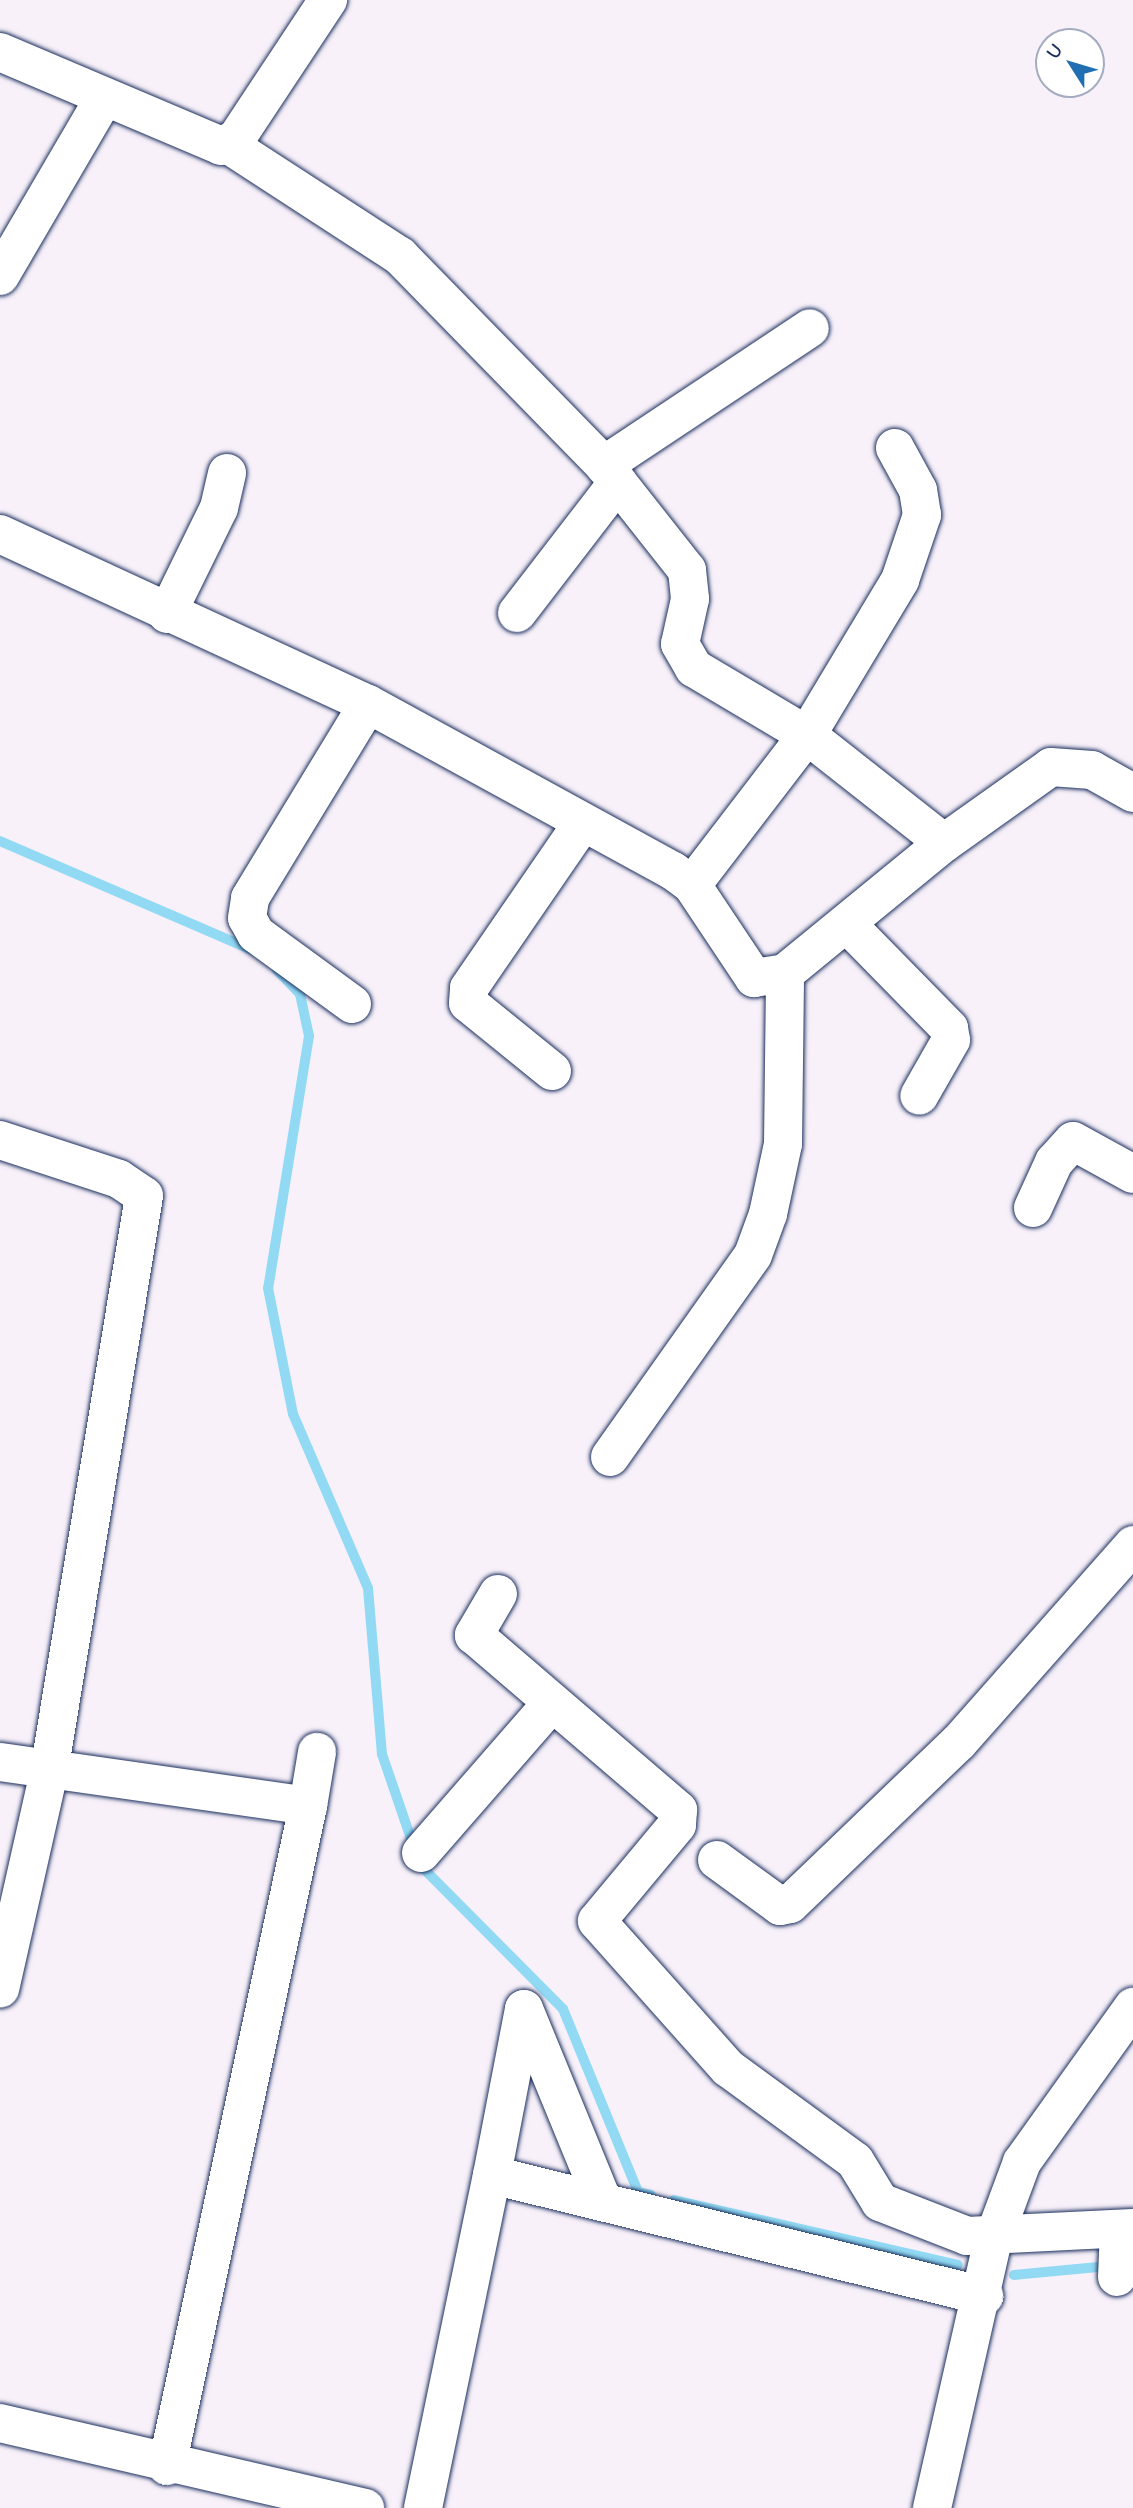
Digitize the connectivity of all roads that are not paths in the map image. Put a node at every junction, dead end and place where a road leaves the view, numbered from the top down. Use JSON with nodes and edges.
{"nodes":[{"id":1,"x":328,"y":0,"type":"edge"},
{"id":2,"x":0,"y":52,"type":"edge"},
{"id":3,"x":104,"y":98,"type":"junction"},
{"id":4,"x":229,"y":145,"type":"junction"},
{"id":5,"x":0,"y":276,"type":"edge"},
{"id":6,"x":810,"y":328,"type":"dead end"},
{"id":7,"x":895,"y":449,"type":"dead end"},
{"id":8,"x":227,"y":473,"type":"dead end"},
{"id":9,"x":611,"y":473,"type":"junction"},
{"id":10,"x":3,"y":542,"type":"edge"},
{"id":11,"x":517,"y":613,"type":"dead end"},
{"id":12,"x":167,"y":614,"type":"junction"},
{"id":13,"x":368,"y":704,"type":"junction"},
{"id":14,"x":807,"y":735,"type":"junction"},
{"id":15,"x":1133,"y":793,"type":"edge"},
{"id":16,"x":583,"y":822,"type":"junction"},
{"id":17,"x":944,"y":844,"type":"junction"},
{"id":18,"x":692,"y":885,"type":"junction"},
{"id":19,"x":847,"y":924,"type":"junction"},
{"id":20,"x":785,"y":973,"type":"junction"},
{"id":21,"x":352,"y":1004,"type":"dead end"},
{"id":22,"x":552,"y":1071,"type":"dead end"},
{"id":23,"x":919,"y":1096,"type":"dead end"},
{"id":24,"x":0,"y":1140,"type":"edge"},
{"id":25,"x":1133,"y":1174,"type":"edge"},
{"id":26,"x":1032,"y":1208,"type":"dead end"},
{"id":27,"x":610,"y":1457,"type":"dead end"},
{"id":28,"x":1133,"y":1545,"type":"edge"},
{"id":29,"x":498,"y":1594,"type":"dead end"},
{"id":30,"x":552,"y":1703,"type":"junction"},
{"id":31,"x":317,"y":1752,"type":"dead end"},
{"id":32,"x":0,"y":1762,"type":"edge"},
{"id":33,"x":48,"y":1772,"type":"junction"},
{"id":34,"x":308,"y":1807,"type":"junction"},
{"id":35,"x":421,"y":1853,"type":"dead end"},
{"id":36,"x":717,"y":1860,"type":"dead end"},
{"id":37,"x":0,"y":1989,"type":"edge"},
{"id":38,"x":1133,"y":2007,"type":"edge"},
{"id":39,"x":492,"y":2175,"type":"junction"},
{"id":40,"x":603,"y":2202,"type":"junction"},
{"id":41,"x":993,"y":2240,"type":"junction"},
{"id":42,"x":1121,"y":2249,"type":"edge"},
{"id":43,"x":984,"y":2296,"type":"junction"},
{"id":44,"x":0,"y":2423,"type":"edge"},
{"id":45,"x":167,"y":2466,"type":"junction"},
{"id":46,"x":365,"y":2508,"type":"edge"},
{"id":47,"x":423,"y":2508,"type":"edge"},
{"id":48,"x":932,"y":2508,"type":"edge"}],
"edges":[{"from":1,"to":4,"type":"street"},
{"from":2,"to":3,"type":"street"},
{"from":3,"to":4,"type":"street"},
{"from":3,"to":5,"type":"street"},
{"from":4,"to":9,"type":"street"},
{"from":6,"to":9,"type":"street"},
{"from":7,"to":14,"type":"street"},
{"from":8,"to":12,"type":"street"},
{"from":9,"to":11,"type":"street"},
{"from":9,"to":14,"type":"street"},
{"from":10,"to":12,"type":"street"},
{"from":12,"to":13,"type":"street"},
{"from":13,"to":16,"type":"street"},
{"from":13,"to":21,"type":"street"},
{"from":14,"to":17,"type":"street"},
{"from":14,"to":18,"type":"street"},
{"from":15,"to":17,"type":"street"},
{"from":16,"to":18,"type":"street"},
{"from":16,"to":22,"type":"street"},
{"from":17,"to":19,"type":"street"},
{"from":18,"to":20,"type":"street"},
{"from":19,"to":20,"type":"street"},
{"from":19,"to":23,"type":"street"},
{"from":20,"to":27,"type":"street"},
{"from":24,"to":33,"type":"street"},
{"from":25,"to":26,"type":"street"},
{"from":28,"to":36,"type":"street"},
{"from":29,"to":30,"type":"street"},
{"from":30,"to":35,"type":"street"},
{"from":30,"to":41,"type":"street"},
{"from":31,"to":34,"type":"street"},
{"from":32,"to":33,"type":"street"},
{"from":33,"to":34,"type":"street"},
{"from":33,"to":37,"type":"street"},
{"from":34,"to":45,"type":"street"},
{"from":38,"to":41,"type":"street"},
{"from":39,"to":40,"type":"street"},
{"from":39,"to":40,"type":"street"},
{"from":39,"to":47,"type":"street"},
{"from":40,"to":43,"type":"street"},
{"from":41,"to":42,"type":"street"},
{"from":41,"to":43,"type":"street"},
{"from":43,"to":48,"type":"street"},
{"from":44,"to":45,"type":"street"},
{"from":45,"to":46,"type":"street"}]}
